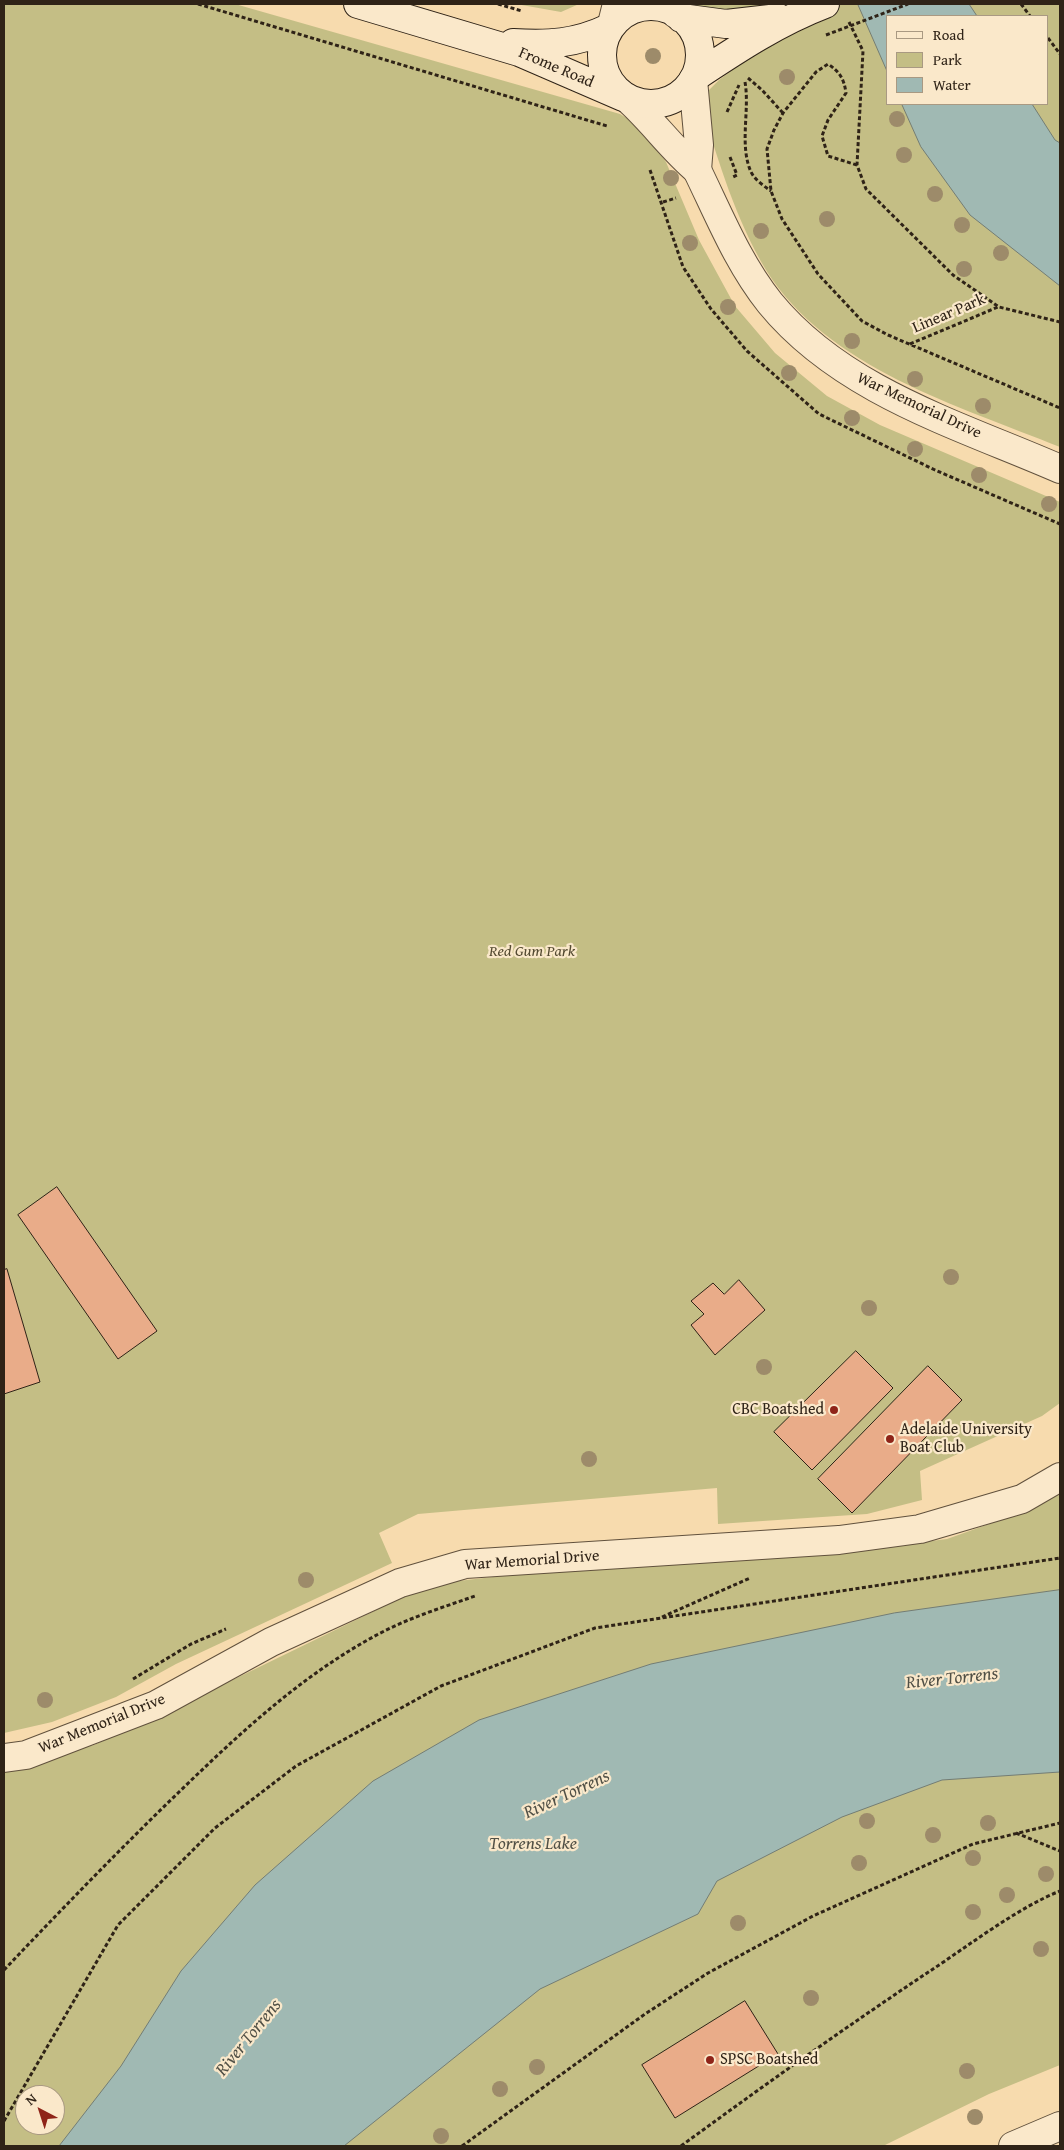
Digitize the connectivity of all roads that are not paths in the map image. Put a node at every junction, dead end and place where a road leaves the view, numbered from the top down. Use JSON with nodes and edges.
{"nodes":[{"id":1,"x":358,"y":4,"type":"edge"},
{"id":2,"x":811,"y":9,"type":"edge"},
{"id":3,"x":675,"y":12,"type":"edge"},
{"id":4,"x":612,"y":19,"type":"edge"},
{"id":5,"x":488,"y":42,"type":"junction"},
{"id":6,"x":694,"y":79,"type":"junction"},
{"id":7,"x":626,"y":99,"type":"junction"},
{"id":8,"x":697,"y":170,"type":"junction"},
{"id":9,"x":1060,"y":469,"type":"edge"},
{"id":10,"x":1060,"y":1477,"type":"edge"},
{"id":11,"x":4,"y":1758,"type":"edge"},
{"id":12,"x":1060,"y":2126,"type":"edge"},
{"id":13,"x":1014,"y":2146,"type":"edge"}],
"edges":[{"from":1,"to":5,"type":"street","name":"Frome Road"},
{"from":2,"to":3,"type":"street"},
{"from":2,"to":6,"type":"street"},
{"from":3,"to":4,"type":"street"},
{"from":3,"to":6,"type":"street"},
{"from":4,"to":5,"type":"street","name":"Frome Road"},
{"from":4,"to":7,"type":"street"},
{"from":5,"to":7,"type":"street","name":"Frome Road"},
{"from":6,"to":7,"type":"street"},
{"from":6,"to":8,"type":"street"},
{"from":7,"to":8,"type":"street","name":"War Memorial Drive"},
{"from":8,"to":9,"type":"street","name":"War Memorial Drive"},
{"from":10,"to":11,"type":"street","name":"War Memorial Drive"},
{"from":12,"to":13,"type":"street"}]}
